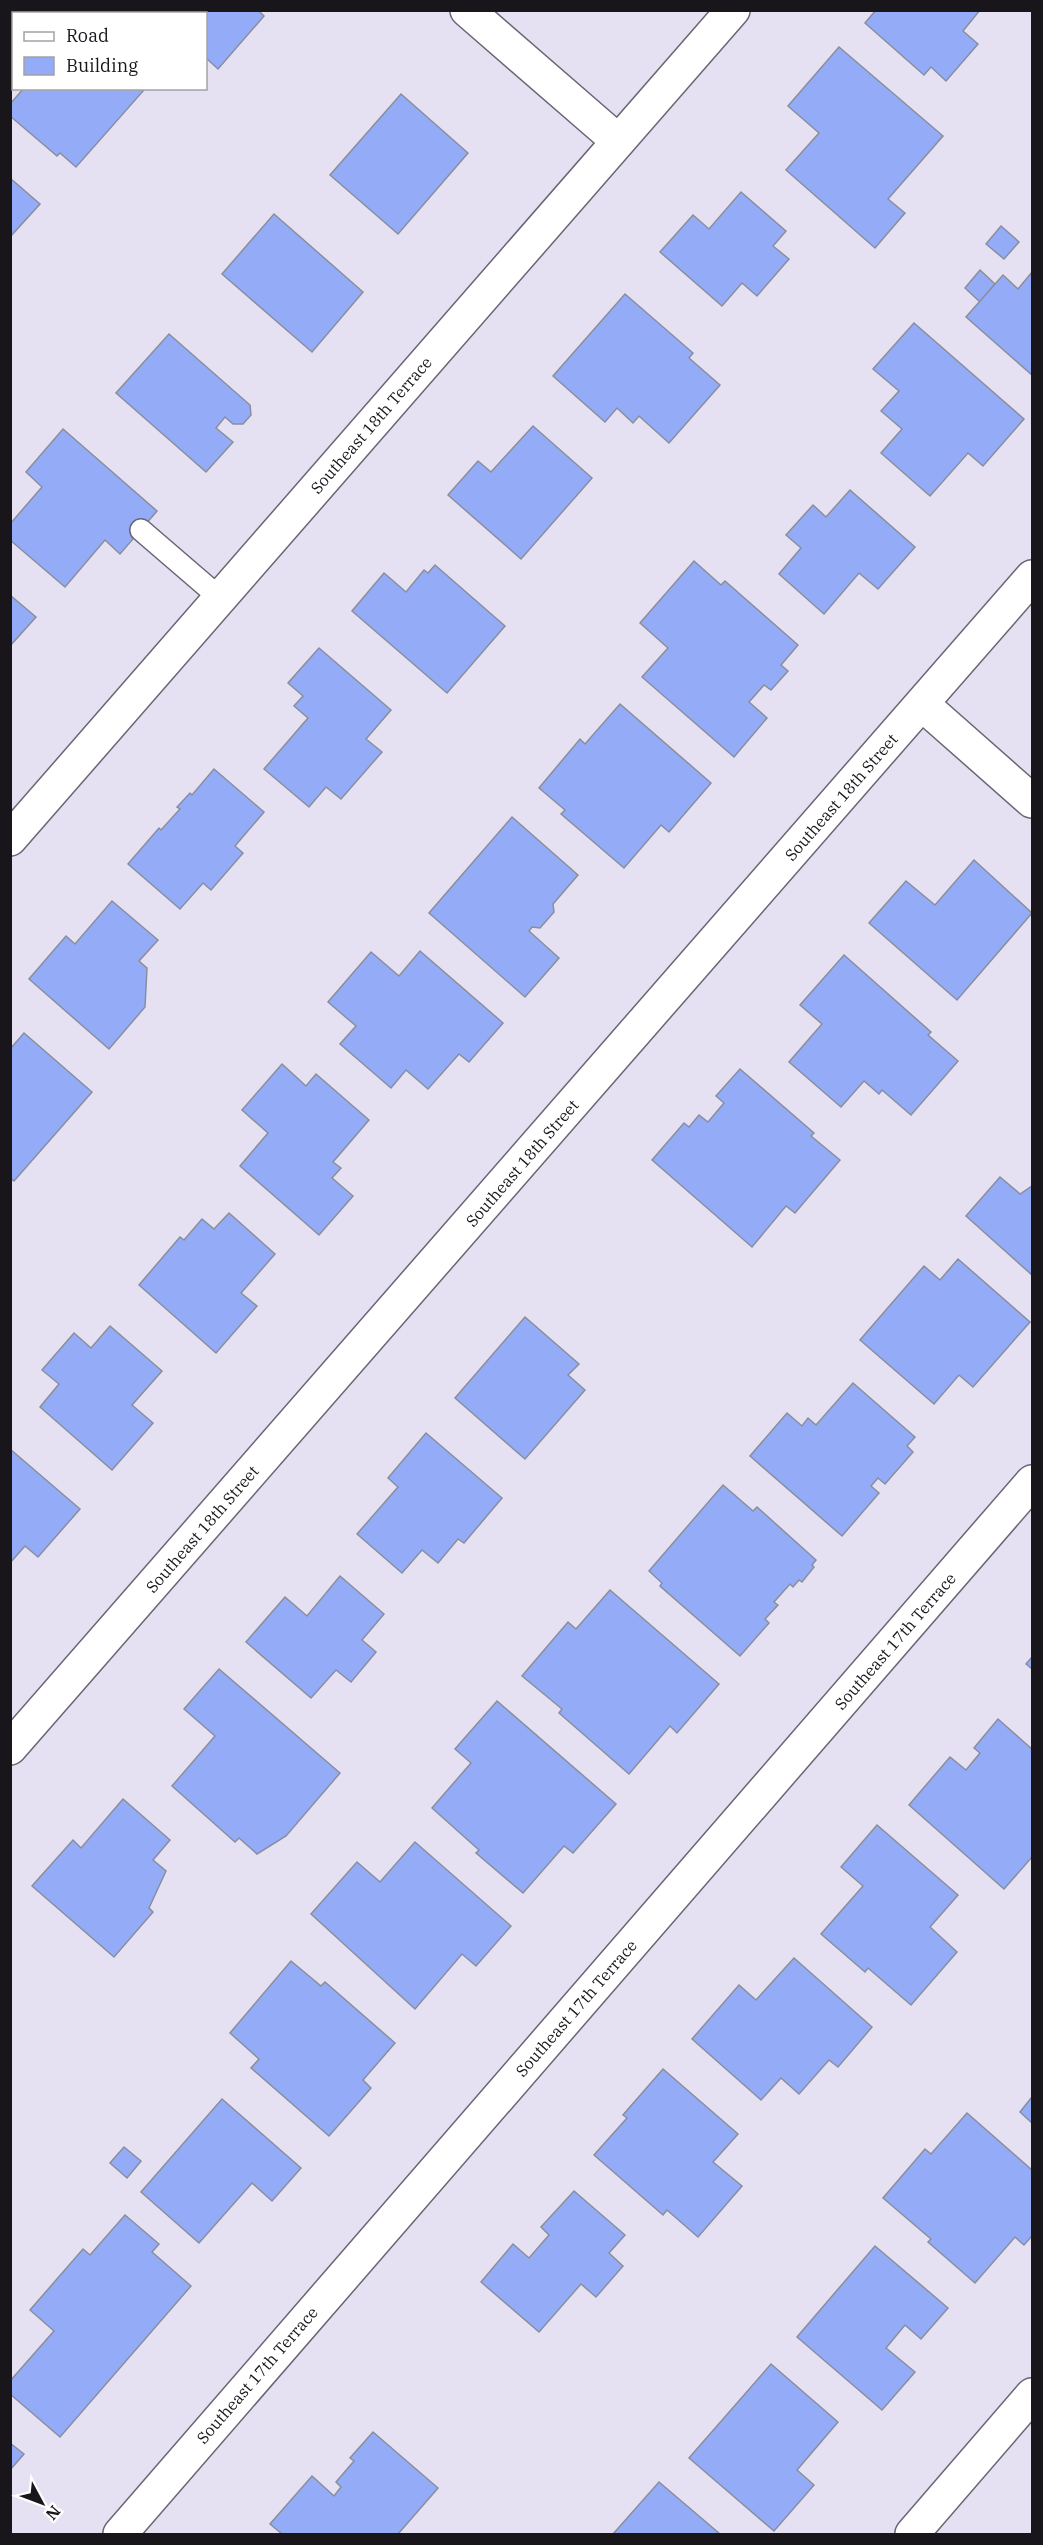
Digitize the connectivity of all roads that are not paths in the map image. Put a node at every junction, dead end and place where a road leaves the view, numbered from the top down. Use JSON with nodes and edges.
{"nodes":[{"id":1,"x":467,"y":10,"type":"edge"},
{"id":2,"x":733,"y":10,"type":"edge"},
{"id":3,"x":618,"y":141,"type":"junction"},
{"id":4,"x":141,"y":531,"type":"dead end"},
{"id":5,"x":1032,"y":577,"type":"edge"},
{"id":6,"x":220,"y":598,"type":"junction"},
{"id":7,"x":922,"y":704,"type":"junction"},
{"id":8,"x":1032,"y":801,"type":"edge"},
{"id":9,"x":10,"y":839,"type":"edge"},
{"id":10,"x":1032,"y":1482,"type":"edge"},
{"id":11,"x":10,"y":1748,"type":"edge"},
{"id":12,"x":1032,"y":2395,"type":"edge"},
{"id":13,"x":120,"y":2535,"type":"edge"},
{"id":14,"x":912,"y":2535,"type":"edge"}],
"edges":[{"from":1,"to":3,"type":"street"},
{"from":2,"to":3,"type":"street","name":"Southeast 18th Terrace"},
{"from":3,"to":6,"type":"street","name":"Southeast 18th Terrace"},
{"from":4,"to":6,"type":"lane"},
{"from":5,"to":7,"type":"street","name":"Southeast 18th Street"},
{"from":6,"to":9,"type":"street","name":"Southeast 18th Terrace"},
{"from":7,"to":8,"type":"street"},
{"from":7,"to":11,"type":"street","name":"Southeast 18th Street"},
{"from":10,"to":13,"type":"street","name":"Southeast 17th Terrace"},
{"from":12,"to":14,"type":"street"}]}
